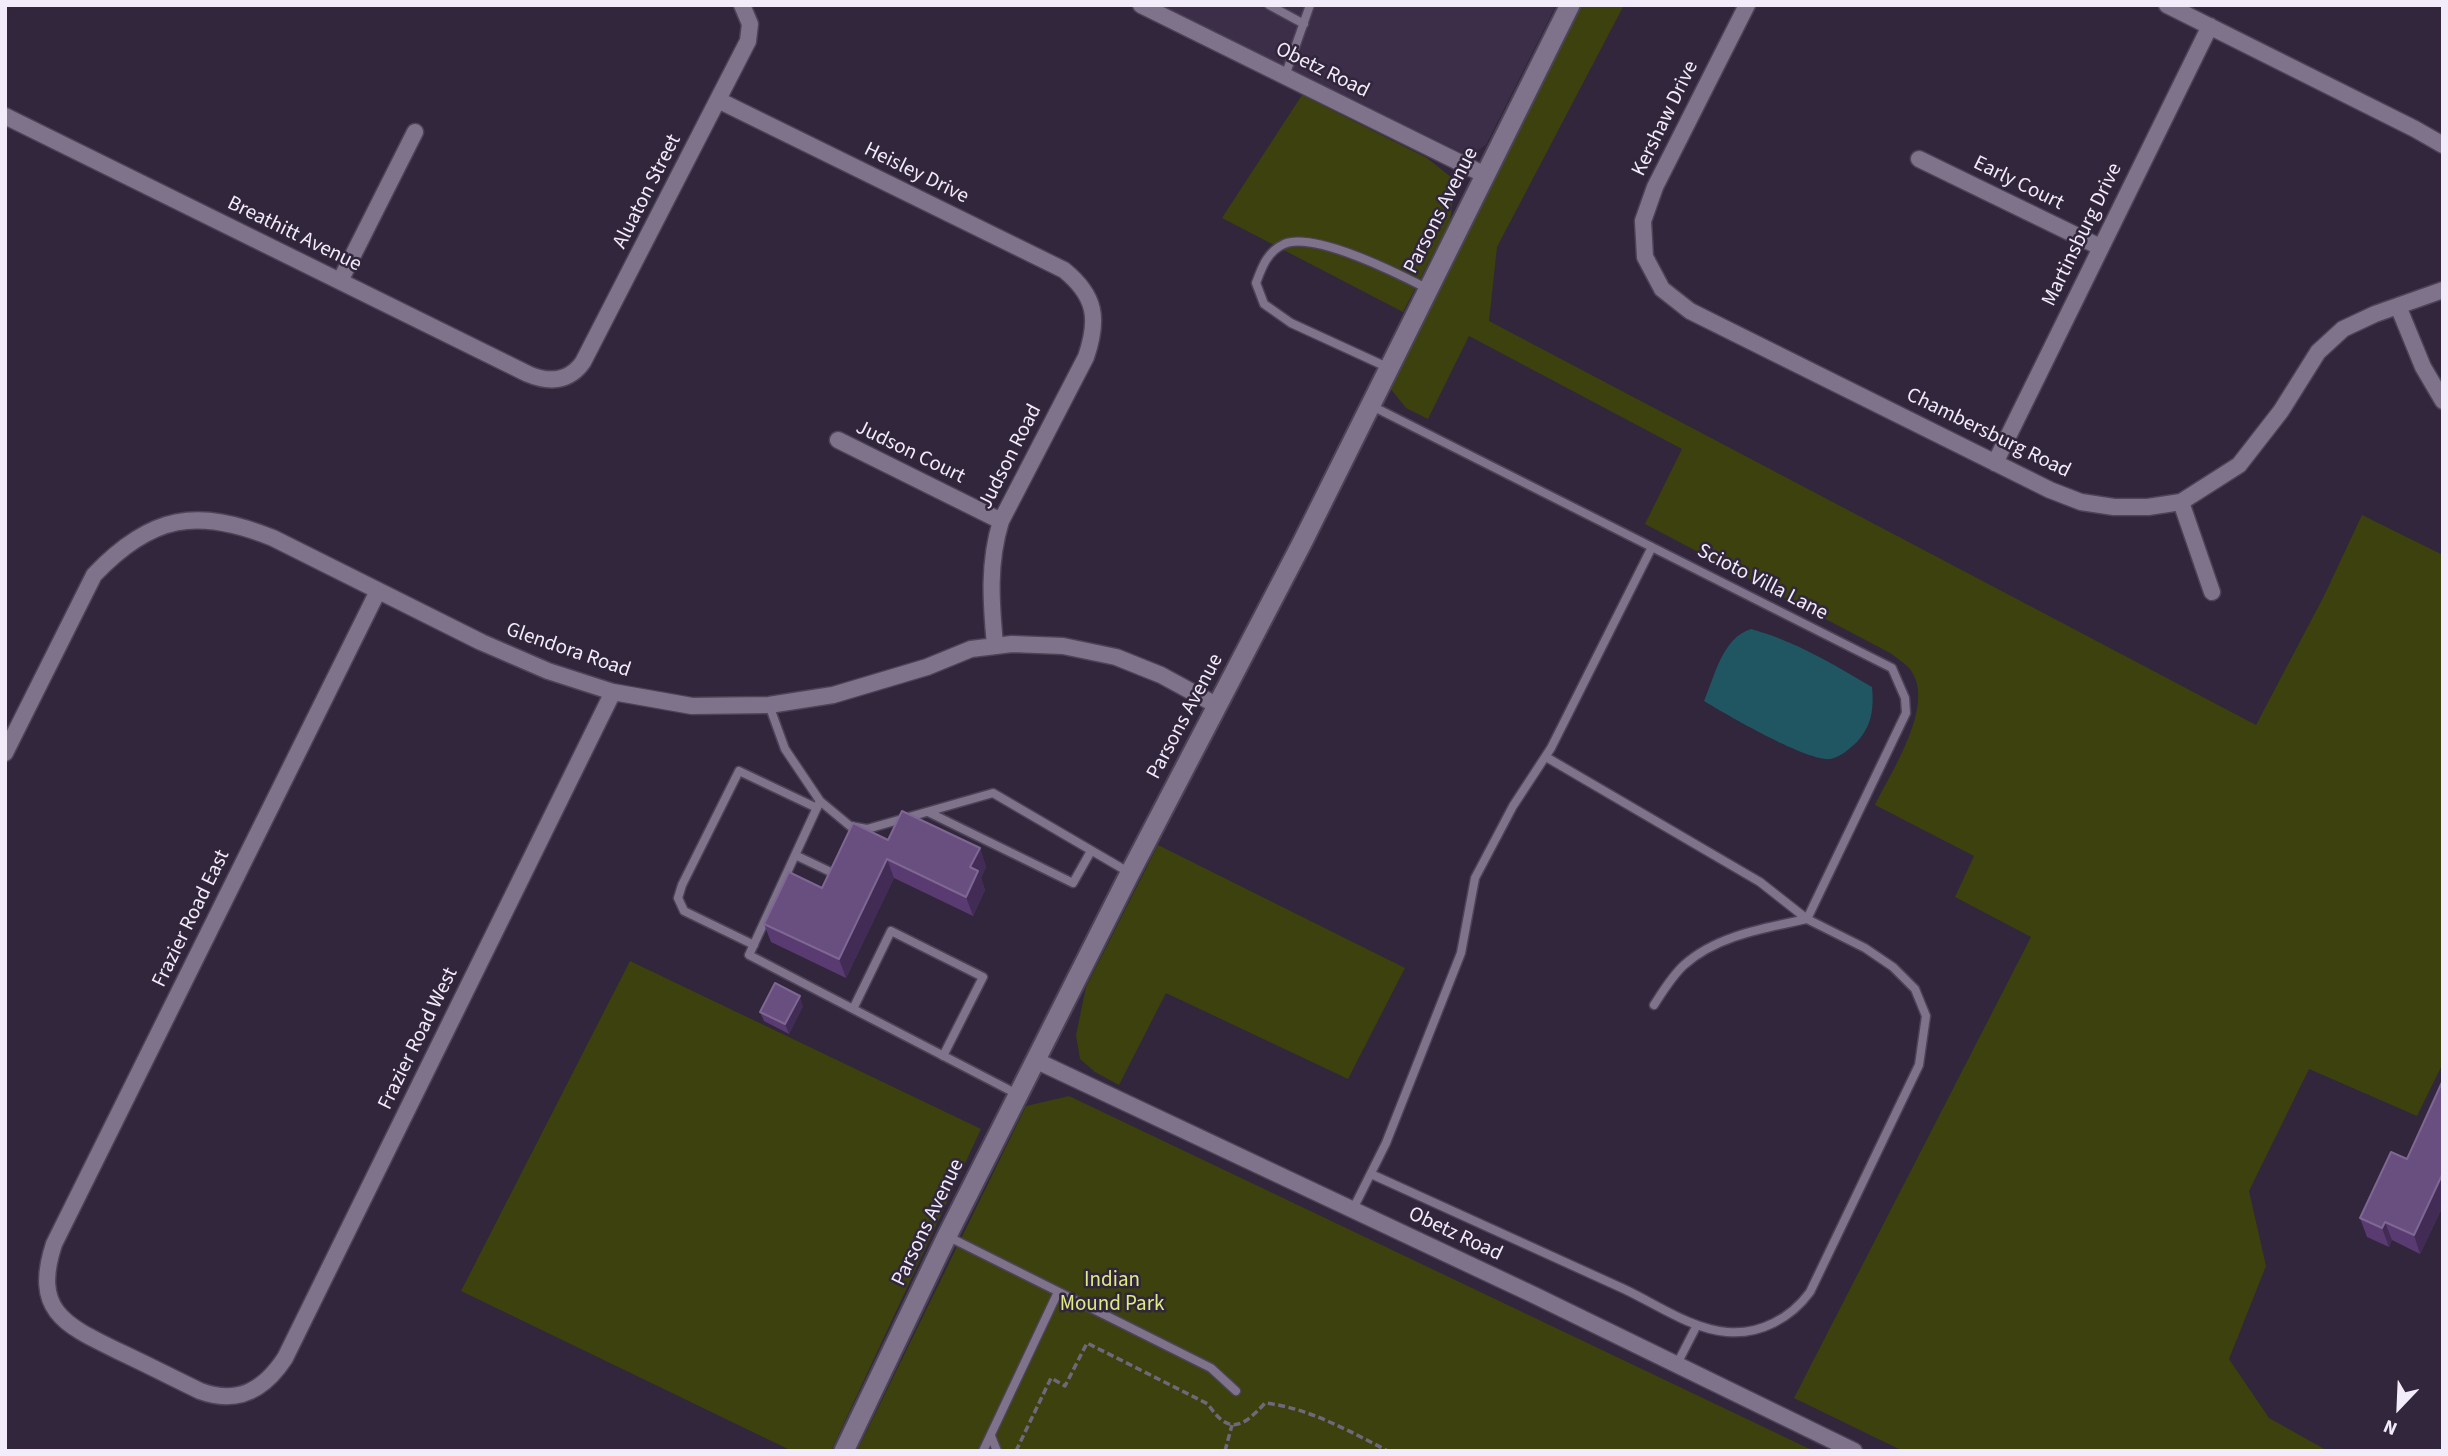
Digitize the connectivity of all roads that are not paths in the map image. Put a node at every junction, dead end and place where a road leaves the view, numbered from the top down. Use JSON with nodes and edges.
{"nodes":[{"id":1,"x":1141,"y":5,"type":"edge"},
{"id":2,"x":1269,"y":5,"type":"edge"},
{"id":3,"x":1310,"y":5,"type":"edge"},
{"id":4,"x":1570,"y":5,"type":"edge"},
{"id":5,"x":1747,"y":5,"type":"edge"},
{"id":6,"x":2167,"y":5,"type":"edge"},
{"id":7,"x":745,"y":11,"type":"edge"},
{"id":8,"x":1304,"y":24,"type":"junction"},
{"id":9,"x":2210,"y":26,"type":"junction"},
{"id":10,"x":1284,"y":76,"type":"junction"},
{"id":11,"x":718,"y":100,"type":"junction"},
{"id":12,"x":5,"y":116,"type":"edge"},
{"id":13,"x":415,"y":132,"type":"dead end"},
{"id":14,"x":2443,"y":145,"type":"edge"},
{"id":15,"x":1919,"y":159,"type":"dead end"},
{"id":16,"x":1485,"y":175,"type":"junction"},
{"id":17,"x":2100,"y":247,"type":"junction"},
{"id":18,"x":1645,"y":257,"type":"joint"},
{"id":19,"x":340,"y":281,"type":"junction"},
{"id":20,"x":1428,"y":289,"type":"junction"},
{"id":21,"x":2443,"y":290,"type":"edge"},
{"id":22,"x":1088,"y":296,"type":"joint"},
{"id":23,"x":2398,"y":306,"type":"junction"},
{"id":24,"x":1389,"y":368,"type":"junction"},
{"id":25,"x":566,"y":377,"type":"joint"},
{"id":26,"x":2443,"y":401,"type":"edge"},
{"id":27,"x":1371,"y":405,"type":"junction"},
{"id":28,"x":838,"y":440,"type":"dead end"},
{"id":29,"x":1995,"y":463,"type":"junction"},
{"id":30,"x":2181,"y":502,"type":"junction"},
{"id":31,"x":1001,"y":521,"type":"junction"},
{"id":32,"x":1651,"y":547,"type":"junction"},
{"id":33,"x":378,"y":591,"type":"junction"},
{"id":34,"x":2212,"y":592,"type":"dead end"},
{"id":35,"x":995,"y":645,"type":"junction"},
{"id":36,"x":613,"y":692,"type":"junction"},
{"id":37,"x":769,"y":705,"type":"junction"},
{"id":38,"x":1218,"y":706,"type":"junction"},
{"id":39,"x":5,"y":752,"type":"edge"},
{"id":40,"x":1546,"y":757,"type":"junction"},
{"id":41,"x":819,"y":805,"type":"junction"},
{"id":42,"x":928,"y":812,"type":"junction"},
{"id":43,"x":1091,"y":851,"type":"junction"},
{"id":44,"x":795,"y":855,"type":"junction"},
{"id":45,"x":1130,"y":873,"type":"junction"},
{"id":46,"x":837,"y":876,"type":"edge"},
{"id":47,"x":1807,"y":919,"type":"junction"},
{"id":48,"x":754,"y":945,"type":"junction"},
{"id":49,"x":1654,"y":1005,"type":"dead end"},
{"id":50,"x":853,"y":1009,"type":"junction"},
{"id":51,"x":943,"y":1056,"type":"junction"},
{"id":52,"x":1037,"y":1061,"type":"junction"},
{"id":53,"x":1019,"y":1095,"type":"junction"},
{"id":54,"x":1371,"y":1174,"type":"junction"},
{"id":55,"x":1352,"y":1211,"type":"junction"},
{"id":56,"x":947,"y":1236,"type":"junction"},
{"id":57,"x":1058,"y":1292,"type":"junction"},
{"id":58,"x":1697,"y":1325,"type":"junction"},
{"id":59,"x":1677,"y":1364,"type":"junction"},
{"id":60,"x":1236,"y":1391,"type":"dead end"},
{"id":61,"x":248,"y":1392,"type":"joint"},
{"id":62,"x":991,"y":1436,"type":"junction"},
{"id":63,"x":844,"y":1451,"type":"edge"},
{"id":64,"x":984,"y":1451,"type":"edge"},
{"id":65,"x":997,"y":1451,"type":"edge"},
{"id":66,"x":1854,"y":1451,"type":"edge"}],
"edges":[{"from":1,"to":10,"type":"street","name":"Obetz Road"},
{"from":2,"to":8,"type":"lane"},
{"from":3,"to":8,"type":"lane"},
{"from":4,"to":16,"type":"street","name":"Parsons Avenue"},
{"from":5,"to":18,"type":"street","name":"Kershaw Drive"},
{"from":6,"to":9,"type":"street"},
{"from":7,"to":11,"type":"street","name":"Aluaton Street"},
{"from":8,"to":10,"type":"lane"},
{"from":9,"to":14,"type":"street"},
{"from":9,"to":17,"type":"street","name":"Martinsburg Drive"},
{"from":10,"to":16,"type":"street","name":"Obetz Road"},
{"from":11,"to":22,"type":"street","name":"Heisley Drive"},
{"from":11,"to":25,"type":"street","name":"Aluaton Street"},
{"from":12,"to":19,"type":"street","name":"Breathitt Avenue"},
{"from":13,"to":19,"type":"street"},
{"from":15,"to":17,"type":"street","name":"Early Court"},
{"from":16,"to":20,"type":"street","name":"Parsons Avenue"},
{"from":17,"to":29,"type":"street","name":"Martinsburg Drive"},
{"from":18,"to":29,"type":"street","name":"Chambersburg Road"},
{"from":19,"to":25,"type":"street","name":"Breathitt Avenue"},
{"from":20,"to":24,"type":"street","name":"Parsons Avenue"},
{"from":20,"to":24,"type":"lane"},
{"from":21,"to":23,"type":"street","name":"Chambersburg Road"},
{"from":22,"to":31,"type":"street","name":"Judson Road"},
{"from":23,"to":26,"type":"street"},
{"from":23,"to":30,"type":"street","name":"Chambersburg Road"},
{"from":24,"to":27,"type":"street","name":"Parsons Avenue"},
{"from":27,"to":32,"type":"lane","name":"Scioto Villa Lane"},
{"from":27,"to":38,"type":"street","name":"Parsons Avenue"},
{"from":28,"to":31,"type":"street","name":"Judson Court"},
{"from":29,"to":30,"type":"street","name":"Chambersburg Road"},
{"from":30,"to":34,"type":"street"},
{"from":31,"to":35,"type":"street","name":"Judson Road"},
{"from":32,"to":40,"type":"lane"},
{"from":32,"to":47,"type":"lane","name":"Scioto Villa Lane"},
{"from":33,"to":36,"type":"street","name":"Glendora Road"},
{"from":33,"to":39,"type":"street","name":"Glendora Road"},
{"from":33,"to":61,"type":"street","name":"Frazier Road East"},
{"from":35,"to":37,"type":"street","name":"Glendora Road"},
{"from":35,"to":38,"type":"street","name":"Glendora Road"},
{"from":36,"to":37,"type":"street","name":"Glendora Road"},
{"from":36,"to":61,"type":"street","name":"Frazier Road West"},
{"from":37,"to":41,"type":"lane"},
{"from":38,"to":45,"type":"street","name":"Parsons Avenue"},
{"from":40,"to":47,"type":"lane"},
{"from":40,"to":54,"type":"lane"},
{"from":41,"to":42,"type":"lane"},
{"from":41,"to":44,"type":"lane"},
{"from":41,"to":48,"type":"lane"},
{"from":42,"to":43,"type":"lane"},
{"from":42,"to":43,"type":"lane"},
{"from":43,"to":45,"type":"lane"},
{"from":44,"to":46,"type":"lane"},
{"from":44,"to":48,"type":"lane"},
{"from":45,"to":52,"type":"street","name":"Parsons Avenue"},
{"from":47,"to":49,"type":"lane"},
{"from":47,"to":58,"type":"lane"},
{"from":48,"to":50,"type":"lane"},
{"from":50,"to":51,"type":"lane"},
{"from":50,"to":51,"type":"lane"},
{"from":51,"to":53,"type":"lane"},
{"from":52,"to":53,"type":"street","name":"Parsons Avenue"},
{"from":52,"to":55,"type":"street","name":"Obetz Road"},
{"from":53,"to":56,"type":"street","name":"Parsons Avenue"},
{"from":54,"to":55,"type":"lane"},
{"from":54,"to":58,"type":"lane"},
{"from":55,"to":59,"type":"street","name":"Obetz Road"},
{"from":56,"to":57,"type":"lane"},
{"from":56,"to":63,"type":"street","name":"Parsons Avenue"},
{"from":57,"to":60,"type":"lane"},
{"from":57,"to":62,"type":"lane"},
{"from":58,"to":59,"type":"lane"},
{"from":59,"to":66,"type":"street","name":"Obetz Road"},
{"from":62,"to":64,"type":"lane"},
{"from":62,"to":65,"type":"lane"}]}
